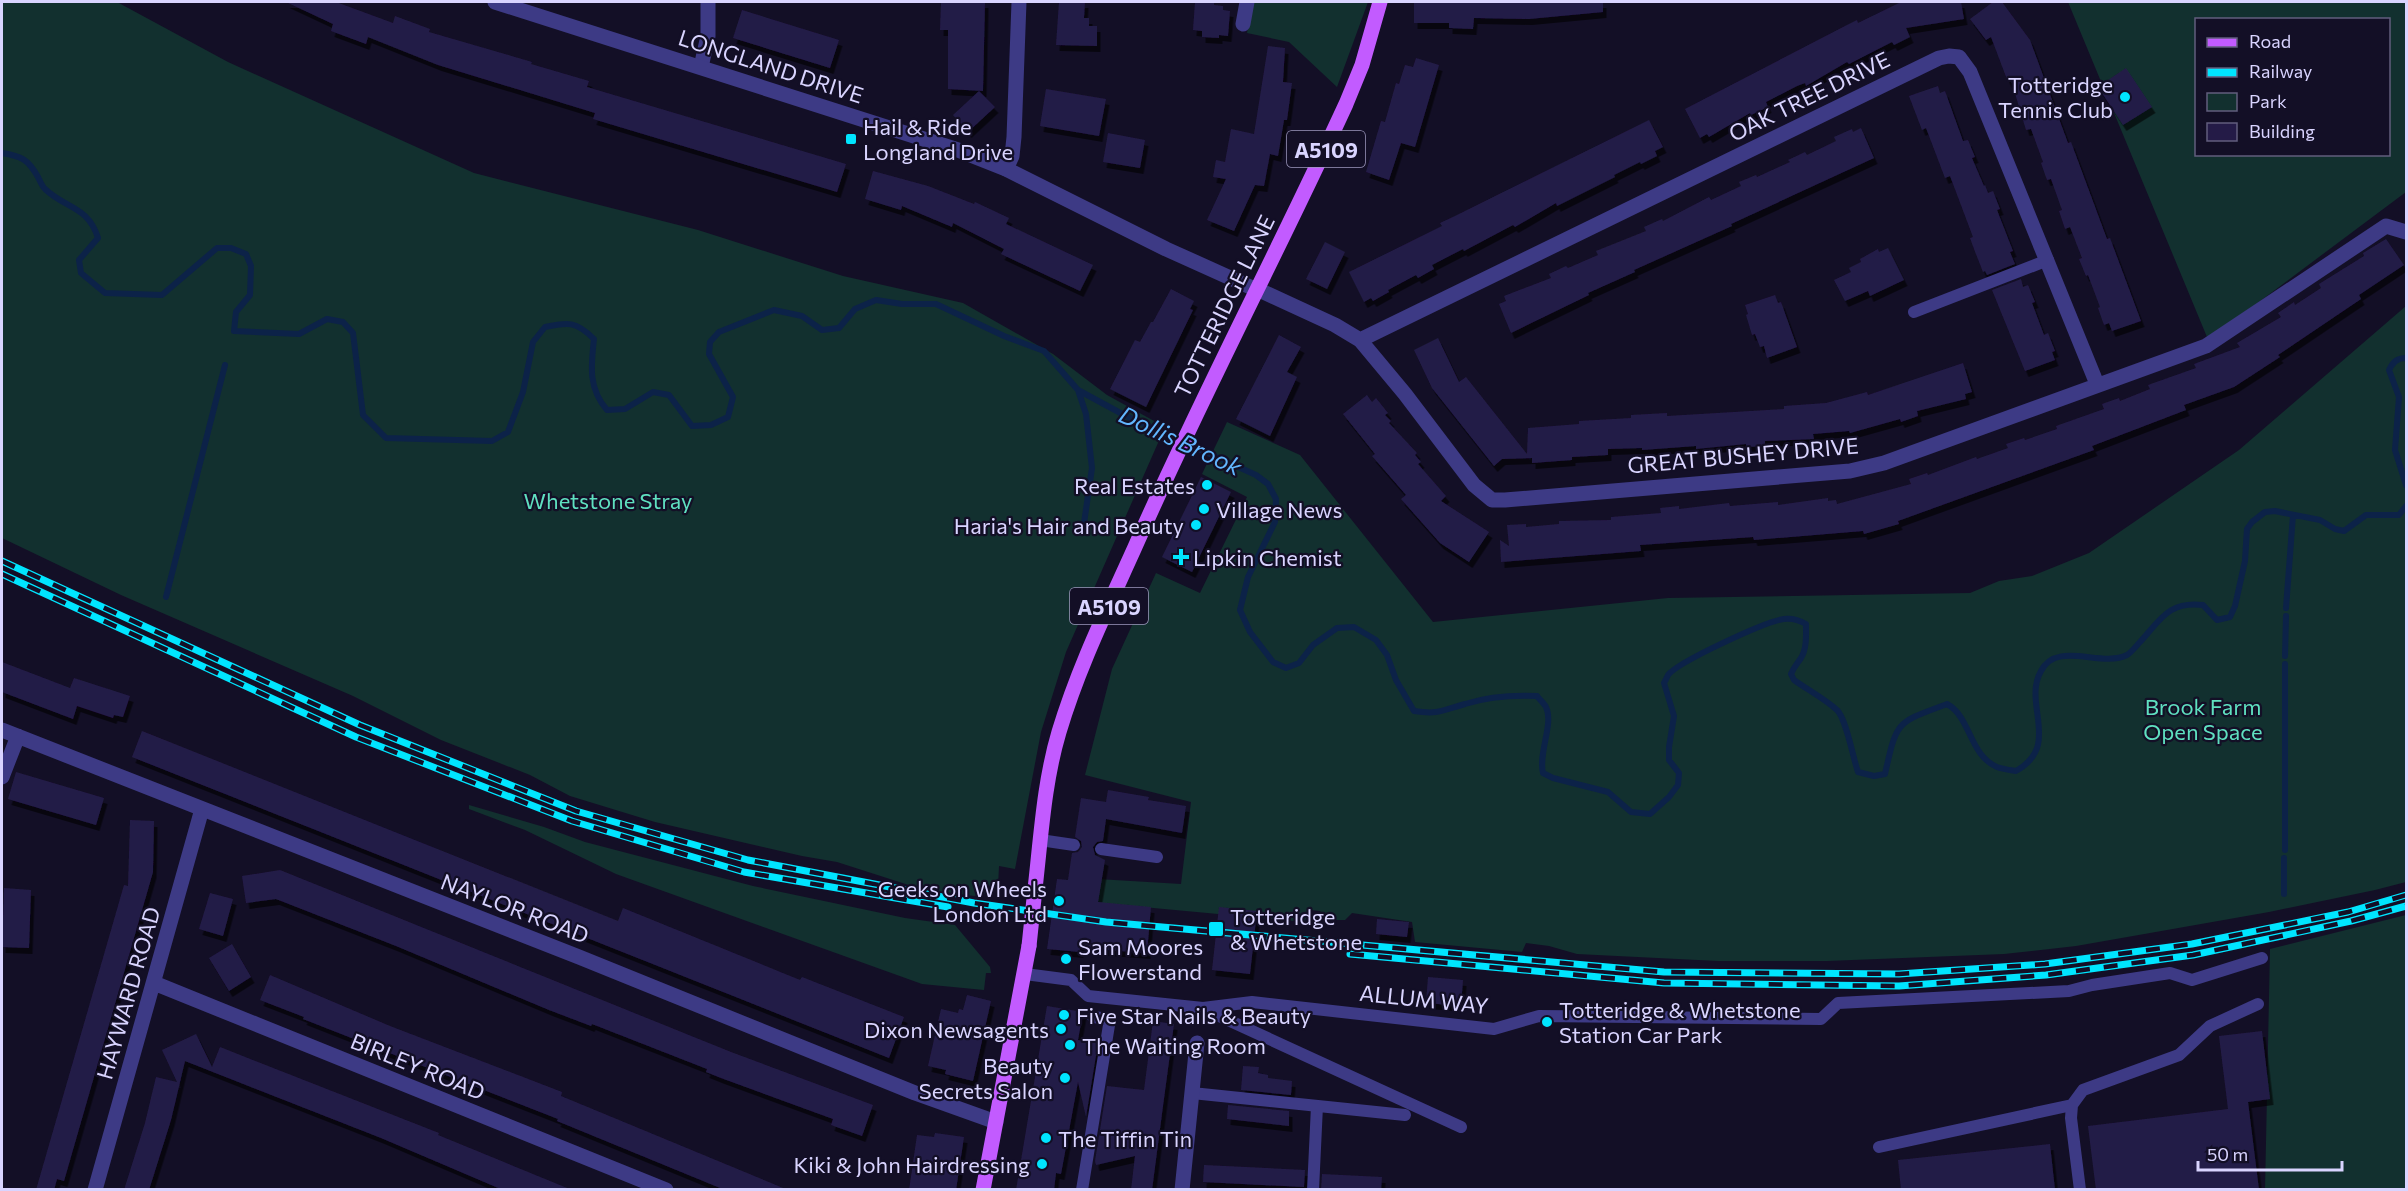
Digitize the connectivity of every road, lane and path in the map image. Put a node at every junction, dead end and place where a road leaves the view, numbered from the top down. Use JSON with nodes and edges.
{"nodes":[{"id":1,"x":495,"y":2,"type":"edge"},
{"id":2,"x":708,"y":2,"type":"edge"},
{"id":3,"x":1019,"y":2,"type":"edge"},
{"id":4,"x":1247,"y":2,"type":"edge"},
{"id":5,"x":1380,"y":2,"type":"edge"},
{"id":6,"x":1243,"y":24,"type":"dead end"},
{"id":7,"x":701,"y":67,"type":"junction"},
{"id":8,"x":1006,"y":169,"type":"junction"},
{"id":9,"x":2406,"y":232,"type":"edge"},
{"id":10,"x":2048,"y":260,"type":"junction"},
{"id":11,"x":1257,"y":290,"type":"junction"},
{"id":12,"x":1914,"y":312,"type":"dead end"},
{"id":13,"x":1360,"y":340,"type":"junction"},
{"id":14,"x":2097,"y":384,"type":"junction"},
{"id":15,"x":2,"y":730,"type":"edge"},
{"id":16,"x":18,"y":736,"type":"junction"},
{"id":17,"x":2,"y":777,"type":"edge"},
{"id":18,"x":202,"y":809,"type":"junction"},
{"id":19,"x":1040,"y":840,"type":"junction"},
{"id":20,"x":1074,"y":845,"type":"dead end"},
{"id":21,"x":1101,"y":849,"type":"dead end"},
{"id":22,"x":1157,"y":857,"type":"dead end"},
{"id":23,"x":2262,"y":958,"type":"dead end"},
{"id":24,"x":1025,"y":974,"type":"junction"},
{"id":25,"x":154,"y":983,"type":"junction"},
{"id":26,"x":2258,"y":1004,"type":"dead end"},
{"id":27,"x":1203,"y":1008,"type":"junction"},
{"id":28,"x":1093,"y":1017,"type":"dead end"},
{"id":29,"x":1197,"y":1043,"type":"dead end"},
{"id":30,"x":1192,"y":1094,"type":"junction"},
{"id":31,"x":1317,"y":1106,"type":"junction"},
{"id":32,"x":2072,"y":1106,"type":"junction"},
{"id":33,"x":1405,"y":1115,"type":"dead end"},
{"id":34,"x":996,"y":1122,"type":"junction"},
{"id":35,"x":1461,"y":1127,"type":"dead end"},
{"id":36,"x":1879,"y":1147,"type":"dead end"},
{"id":37,"x":95,"y":1190,"type":"edge"},
{"id":38,"x":666,"y":1190,"type":"edge"},
{"id":39,"x":983,"y":1190,"type":"edge"},
{"id":40,"x":1082,"y":1190,"type":"edge"},
{"id":41,"x":1182,"y":1190,"type":"edge"},
{"id":42,"x":1313,"y":1190,"type":"edge"},
{"id":43,"x":2080,"y":1190,"type":"edge"}],
"edges":[{"from":1,"to":7,"type":"street","name":"LONGLAND DRIVE"},
{"from":2,"to":7,"type":"street"},
{"from":3,"to":8,"type":"street"},
{"from":4,"to":6,"type":"street"},
{"from":5,"to":11,"type":"main road","name":"TOTTERIDGE LANE","number":"A5109"},
{"from":7,"to":8,"type":"street","name":"LONGLAND DRIVE"},
{"from":8,"to":11,"type":"street","name":"LONGLAND DRIVE"},
{"from":9,"to":14,"type":"street","name":"GREAT BUSHEY DRIVE"},
{"from":10,"to":12,"type":"lane"},
{"from":10,"to":13,"type":"street","name":"OAK TREE DRIVE"},
{"from":10,"to":14,"type":"street","name":"OAK TREE DRIVE"},
{"from":11,"to":13,"type":"street","name":"GREAT BUSHEY DRIVE"},
{"from":11,"to":19,"type":"main road","name":"TOTTERIDGE LANE","number":"A5109"},
{"from":13,"to":14,"type":"street","name":"GREAT BUSHEY DRIVE"},
{"from":15,"to":16,"type":"street","name":"NAYLOR ROAD"},
{"from":16,"to":17,"type":"street"},
{"from":16,"to":18,"type":"street","name":"NAYLOR ROAD"},
{"from":18,"to":25,"type":"street","name":"HAYWARD ROAD"},
{"from":18,"to":34,"type":"street","name":"NAYLOR ROAD"},
{"from":19,"to":20,"type":"lane"},
{"from":19,"to":24,"type":"main road","name":"TOTTERIDGE LANE","number":"A5109","bridge":true},
{"from":21,"to":22,"type":"lane"},
{"from":23,"to":27,"type":"lane","name":"ALLUM WAY"},
{"from":24,"to":27,"type":"lane","name":"ALLUM WAY"},
{"from":24,"to":34,"type":"main road","name":"TOTTERIDGE LANE","number":"A5109"},
{"from":25,"to":37,"type":"street","name":"HAYWARD ROAD"},
{"from":25,"to":38,"type":"street","name":"BIRLEY ROAD"},
{"from":26,"to":32,"type":"lane"},
{"from":27,"to":35,"type":"lane","name":"ALLUM WAY"},
{"from":28,"to":40,"type":"lane"},
{"from":29,"to":30,"type":"street"},
{"from":30,"to":31,"type":"lane"},
{"from":30,"to":41,"type":"street"},
{"from":31,"to":33,"type":"lane"},
{"from":31,"to":42,"type":"lane"},
{"from":32,"to":36,"type":"lane"},
{"from":32,"to":43,"type":"lane"},
{"from":34,"to":39,"type":"main road","name":"TOTTERIDGE LANE","number":"A5109"}]}
